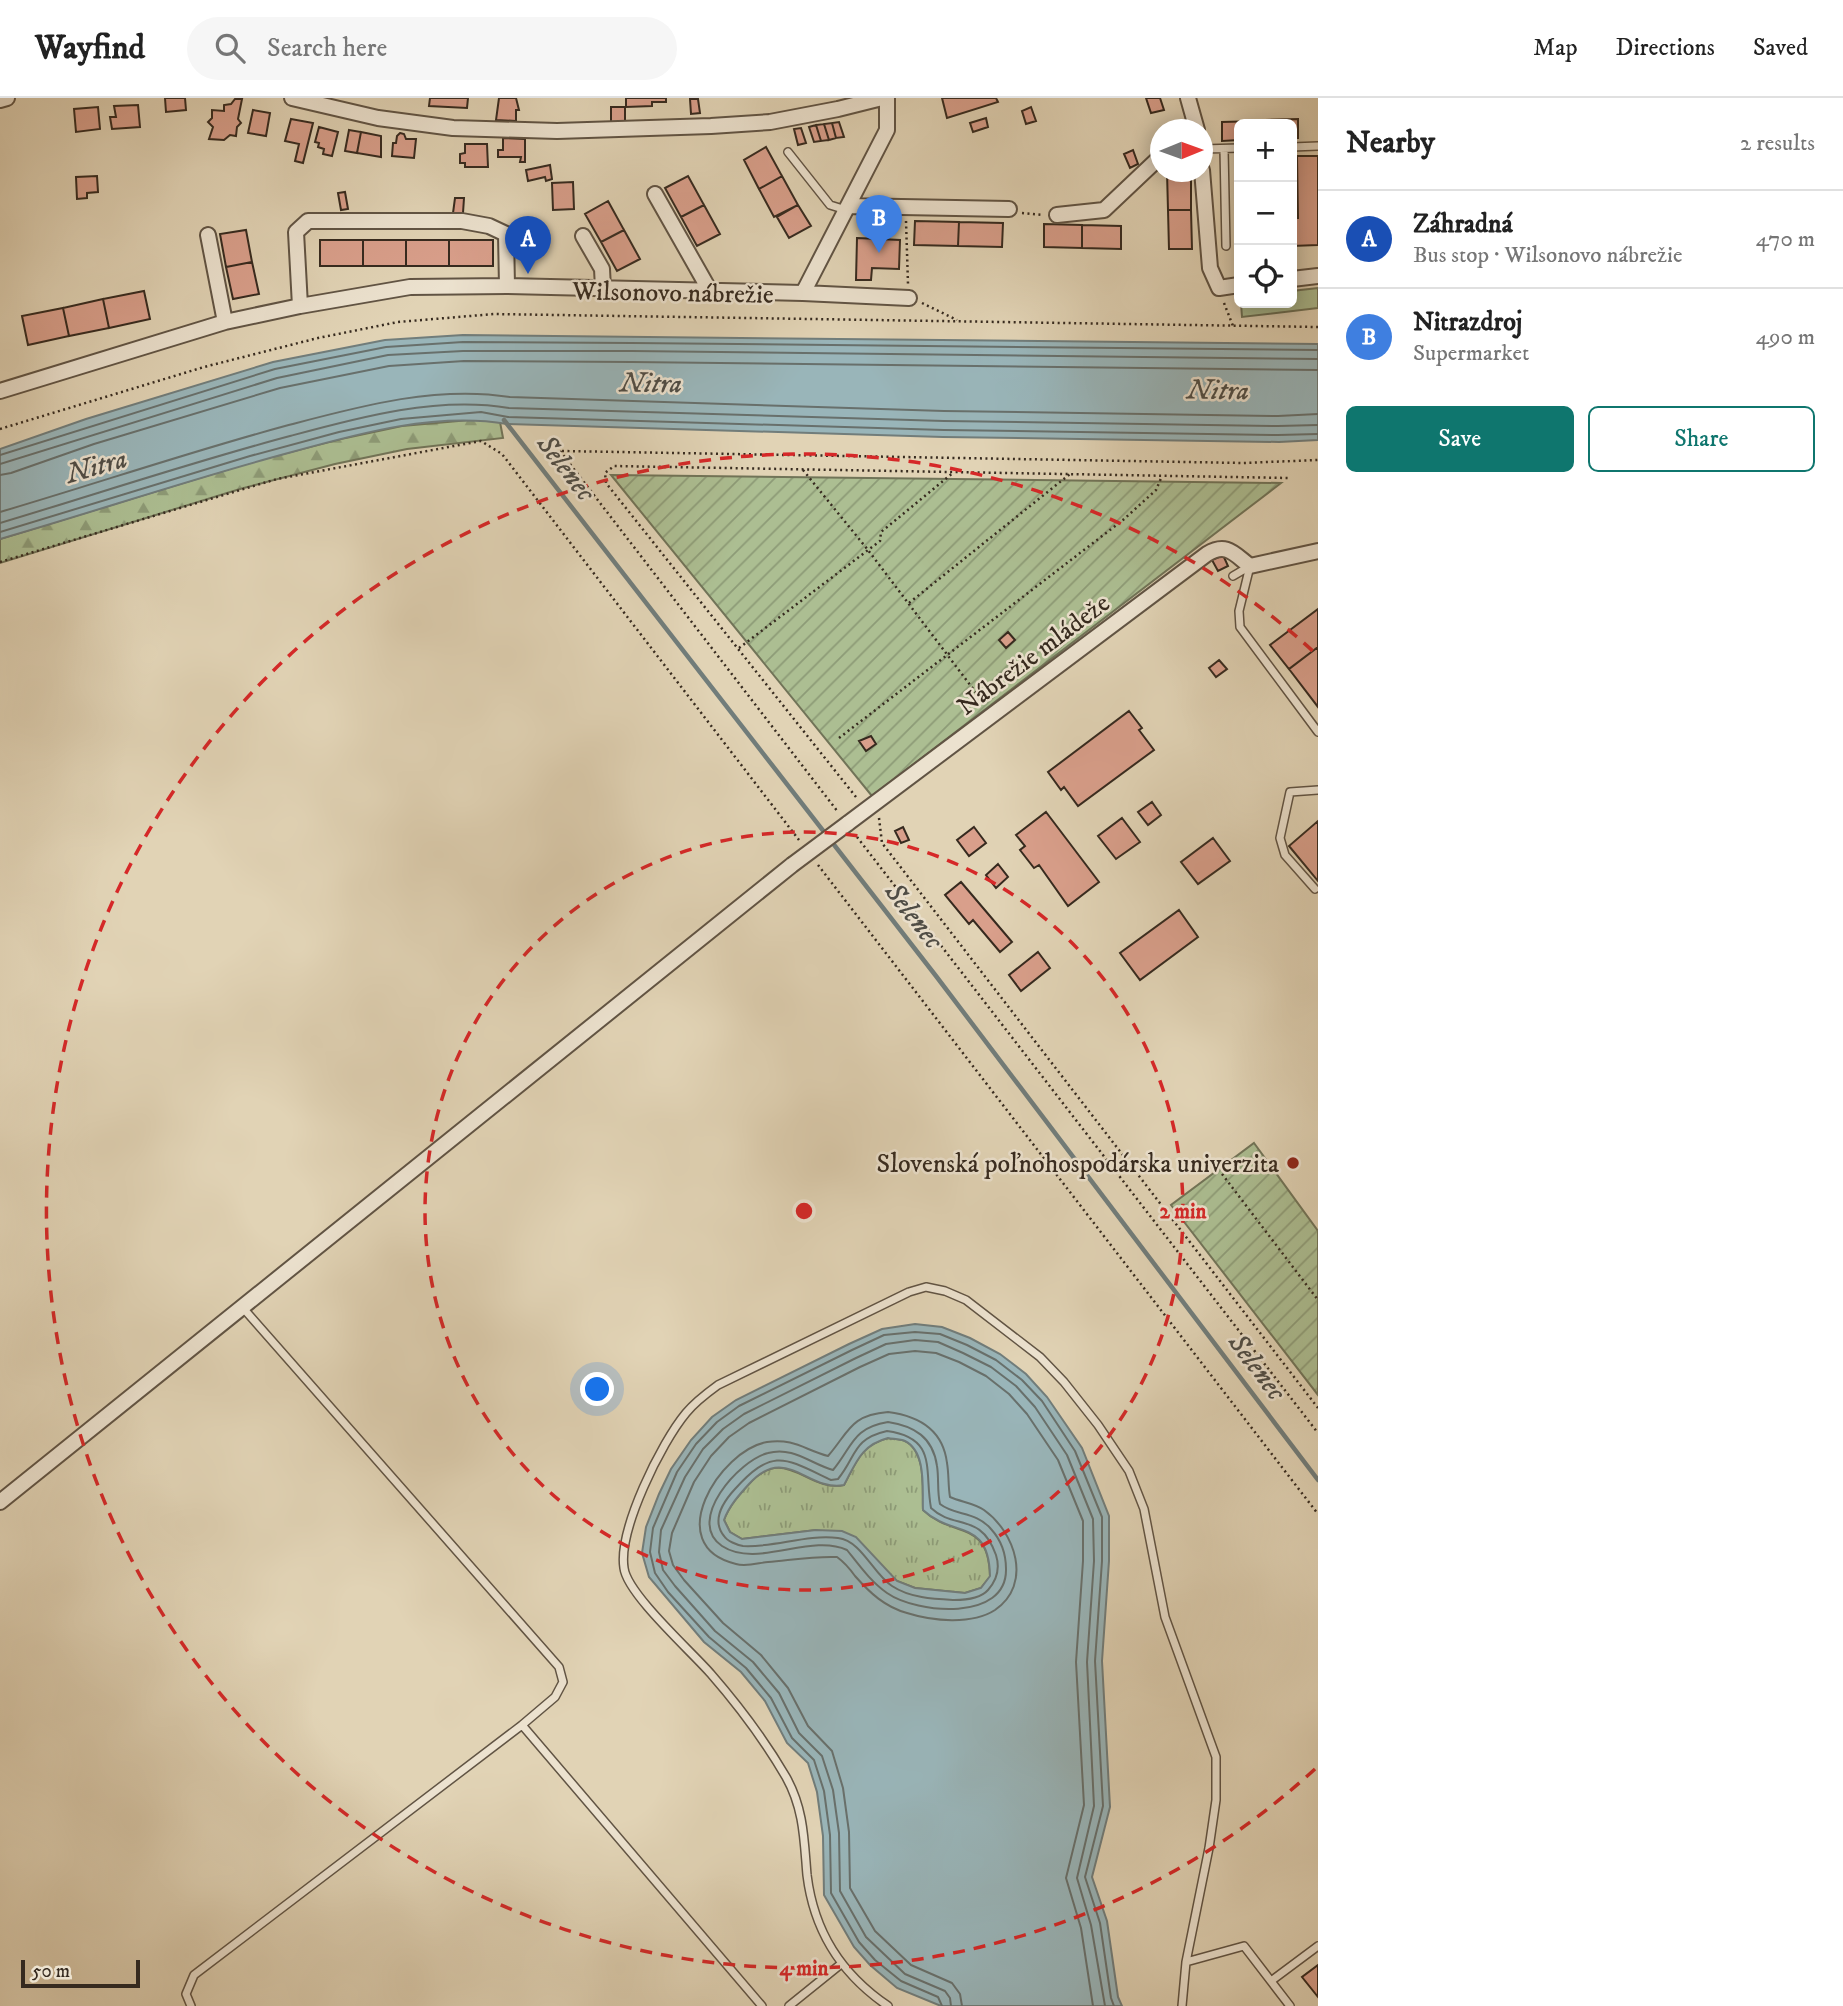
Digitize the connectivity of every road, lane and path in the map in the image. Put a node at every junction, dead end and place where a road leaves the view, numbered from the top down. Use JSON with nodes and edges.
{"nodes":[{"id":1,"x":7,"y":98,"type":"edge"},
{"id":2,"x":292,"y":98,"type":"edge"},
{"id":3,"x":885,"y":98,"type":"edge"},
{"id":4,"x":1188,"y":98,"type":"edge"},
{"id":5,"x":0,"y":100,"type":"edge"},
{"id":6,"x":1194,"y":119,"type":"edge"},
{"id":7,"x":1318,"y":146,"type":"edge"},
{"id":8,"x":1297,"y":147,"type":"edge"},
{"id":9,"x":1234,"y":148,"type":"edge"},
{"id":10,"x":1213,"y":149,"type":"edge"},
{"id":11,"x":1224,"y":149,"type":"junction"},
{"id":12,"x":788,"y":152,"type":"dead end"},
{"id":13,"x":1150,"y":166,"type":"edge"},
{"id":14,"x":1203,"y":182,"type":"edge"},
{"id":15,"x":655,"y":194,"type":"dead end"},
{"id":16,"x":905,"y":207,"type":"junction"},
{"id":17,"x":847,"y":208,"type":"junction"},
{"id":18,"x":1009,"y":209,"type":"joint"},
{"id":19,"x":1057,"y":215,"type":"joint"},
{"id":20,"x":208,"y":235,"type":"dead end"},
{"id":21,"x":583,"y":236,"type":"dead end"},
{"id":22,"x":1226,"y":246,"type":"dead end"},
{"id":23,"x":1318,"y":276,"type":"edge"},
{"id":24,"x":1297,"y":278,"type":"edge"},
{"id":25,"x":507,"y":286,"type":"junction"},
{"id":26,"x":1234,"y":286,"type":"edge"},
{"id":27,"x":603,"y":288,"type":"junction"},
{"id":28,"x":1219,"y":288,"type":"junction"},
{"id":29,"x":710,"y":291,"type":"junction"},
{"id":30,"x":803,"y":293,"type":"junction"},
{"id":31,"x":909,"y":298,"type":"junction"},
{"id":32,"x":300,"y":306,"type":"junction"},
{"id":33,"x":959,"y":321,"type":"junction"},
{"id":34,"x":225,"y":323,"type":"junction"},
{"id":35,"x":1233,"y":326,"type":"junction"},
{"id":36,"x":1318,"y":327,"type":"edge"},
{"id":37,"x":0,"y":391,"type":"edge"},
{"id":38,"x":0,"y":429,"type":"edge"},
{"id":39,"x":1318,"y":460,"type":"edge"},
{"id":40,"x":803,"y":470,"type":"junction"},
{"id":41,"x":954,"y":472,"type":"junction"},
{"id":42,"x":1070,"y":474,"type":"junction"},
{"id":43,"x":1162,"y":476,"type":"junction"},
{"id":44,"x":1288,"y":478,"type":"dead end"},
{"id":45,"x":868,"y":550,"type":"junction"},
{"id":46,"x":1318,"y":551,"type":"edge"},
{"id":47,"x":0,"y":562,"type":"edge"},
{"id":48,"x":1250,"y":566,"type":"junction"},
{"id":49,"x":1233,"y":576,"type":"dead end"},
{"id":50,"x":908,"y":603,"type":"junction"},
{"id":51,"x":738,"y":649,"type":"junction"},
{"id":52,"x":946,"y":655,"type":"junction"},
{"id":53,"x":993,"y":715,"type":"junction"},
{"id":54,"x":1318,"y":732,"type":"edge"},
{"id":55,"x":839,"y":738,"type":"dead end"},
{"id":56,"x":1318,"y":790,"type":"edge"},
{"id":57,"x":877,"y":802,"type":"junction"},
{"id":58,"x":847,"y":824,"type":"junction"},
{"id":59,"x":799,"y":840,"type":"dead end"},
{"id":60,"x":816,"y":863,"type":"dead end"},
{"id":61,"x":1315,"y":889,"type":"dead end"},
{"id":62,"x":1222,"y":1174,"type":"dead end"},
{"id":63,"x":1318,"y":1300,"type":"edge"},
{"id":64,"x":243,"y":1308,"type":"junction"},
{"id":65,"x":1318,"y":1408,"type":"edge"},
{"id":66,"x":1318,"y":1433,"type":"edge"},
{"id":67,"x":0,"y":1502,"type":"edge"},
{"id":68,"x":1318,"y":1514,"type":"edge"},
{"id":69,"x":522,"y":1725,"type":"junction"},
{"id":70,"x":1318,"y":1946,"type":"edge"},
{"id":71,"x":1186,"y":1962,"type":"junction"},
{"id":72,"x":841,"y":1964,"type":"junction"},
{"id":73,"x":1271,"y":1981,"type":"junction"},
{"id":74,"x":191,"y":2006,"type":"edge"},
{"id":75,"x":762,"y":2006,"type":"edge"},
{"id":76,"x":789,"y":2006,"type":"edge"},
{"id":77,"x":888,"y":2006,"type":"edge"},
{"id":78,"x":1182,"y":2006,"type":"edge"},
{"id":79,"x":1290,"y":2006,"type":"edge"}],
"edges":[{"from":1,"to":5,"type":"street"},
{"from":2,"to":3,"type":"street"},
{"from":3,"to":17,"type":"street"},
{"from":4,"to":6,"type":"street"},
{"from":7,"to":8,"type":"lane"},
{"from":9,"to":11,"type":"lane"},
{"from":10,"to":11,"type":"lane"},
{"from":11,"to":22,"type":"lane"},
{"from":12,"to":17,"type":"lane"},
{"from":13,"to":19,"type":"street"},
{"from":14,"to":28,"type":"street"},
{"from":15,"to":29,"type":"street","name":"Wilsonovo nábrežie"},
{"from":16,"to":17,"type":"street"},
{"from":16,"to":18,"type":"street"},
{"from":16,"to":31,"type":"path"},
{"from":17,"to":30,"type":"street"},
{"from":18,"to":19,"type":"path"},
{"from":20,"to":34,"type":"street"},
{"from":21,"to":27,"type":"street","name":"Wilsonovo nábrežie"},
{"from":23,"to":24,"type":"street"},
{"from":25,"to":27,"type":"street","name":"Wilsonovo nábrežie"},
{"from":25,"to":32,"type":"street","name":"Wilsonovo nábrežie"},
{"from":25,"to":32,"type":"street"},
{"from":26,"to":28,"type":"street"},
{"from":27,"to":29,"type":"street","name":"Wilsonovo nábrežie"},
{"from":28,"to":35,"type":"path"},
{"from":29,"to":30,"type":"street","name":"Wilsonovo nábrežie"},
{"from":30,"to":31,"type":"street","name":"Wilsonovo nábrežie"},
{"from":31,"to":33,"type":"path"},
{"from":32,"to":34,"type":"street","name":"Wilsonovo nábrežie"},
{"from":33,"to":35,"type":"path","name":"Wilsonovo nábrežie"},
{"from":33,"to":38,"type":"path","name":"Wilsonovo nábrežie"},
{"from":34,"to":37,"type":"street","name":"Wilsonovo nábrežie"},
{"from":35,"to":36,"type":"path","name":"Wilsonovo nábrežie"},
{"from":39,"to":58,"type":"path"},
{"from":40,"to":41,"type":"path"},
{"from":40,"to":45,"type":"path"},
{"from":40,"to":51,"type":"path"},
{"from":41,"to":42,"type":"path"},
{"from":41,"to":45,"type":"path"},
{"from":42,"to":43,"type":"path"},
{"from":42,"to":50,"type":"path"},
{"from":43,"to":44,"type":"path"},
{"from":43,"to":52,"type":"path"},
{"from":45,"to":50,"type":"path"},
{"from":45,"to":51,"type":"path"},
{"from":46,"to":48,"type":"street"},
{"from":47,"to":59,"type":"path"},
{"from":48,"to":49,"type":"lane"},
{"from":48,"to":53,"type":"street","name":"Nábrežie mládeže"},
{"from":48,"to":54,"type":"lane"},
{"from":50,"to":52,"type":"path"},
{"from":51,"to":57,"type":"path"},
{"from":52,"to":53,"type":"path"},
{"from":52,"to":55,"type":"path"},
{"from":53,"to":57,"type":"street","name":"Nábrežie mládeže"},
{"from":56,"to":61,"type":"lane"},
{"from":57,"to":58,"type":"street","name":"Nábrežie mládeže"},
{"from":57,"to":65,"type":"path"},
{"from":58,"to":64,"type":"street","name":"Nábrežie mládeže","bridge":true},
{"from":58,"to":66,"type":"path"},
{"from":60,"to":68,"type":"path"},
{"from":62,"to":63,"type":"path"},
{"from":64,"to":67,"type":"street","name":"Nábrežie mládeže"},
{"from":64,"to":69,"type":"lane"},
{"from":69,"to":74,"type":"lane"},
{"from":69,"to":75,"type":"lane"},
{"from":70,"to":73,"type":"lane"},
{"from":71,"to":72,"type":"lane"},
{"from":71,"to":73,"type":"lane"},
{"from":71,"to":78,"type":"lane"},
{"from":72,"to":76,"type":"lane"},
{"from":72,"to":77,"type":"lane"},
{"from":73,"to":79,"type":"lane"}]}
